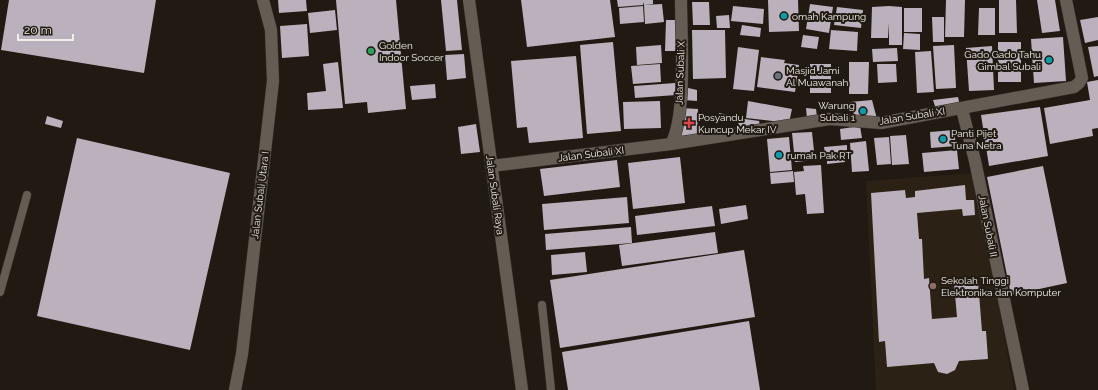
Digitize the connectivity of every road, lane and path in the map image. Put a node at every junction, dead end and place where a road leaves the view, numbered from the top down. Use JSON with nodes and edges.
{"nodes":[{"id":1,"x":263,"y":0,"type":"edge"},
{"id":2,"x":469,"y":0,"type":"edge"},
{"id":3,"x":681,"y":0,"type":"edge"},
{"id":4,"x":1066,"y":0,"type":"edge"},
{"id":5,"x":962,"y":108,"type":"junction"},
{"id":6,"x":671,"y":144,"type":"junction"},
{"id":7,"x":491,"y":166,"type":"junction"},
{"id":8,"x":27,"y":195,"type":"dead end"},
{"id":9,"x":0,"y":292,"type":"edge"},
{"id":10,"x":542,"y":305,"type":"dead end"},
{"id":11,"x":235,"y":390,"type":"edge"},
{"id":12,"x":522,"y":390,"type":"edge"},
{"id":13,"x":552,"y":390,"type":"edge"},
{"id":14,"x":1023,"y":390,"type":"edge"}],
"edges":[{"from":1,"to":11,"type":"street","name":"Jalan Subali Utara I"},
{"from":2,"to":7,"type":"street","name":"Jalan Subali Raya"},
{"from":3,"to":6,"type":"street","name":"Jalan Subali X"},
{"from":4,"to":5,"type":"street","name":"Jalan Subali XI"},
{"from":5,"to":6,"type":"street","name":"Jalan Subali XI"},
{"from":5,"to":14,"type":"street","name":"Jalan Subali II"},
{"from":6,"to":7,"type":"street","name":"Jalan Subali XI"},
{"from":7,"to":12,"type":"street","name":"Jalan Subali Raya"},
{"from":8,"to":9,"type":"lane"},
{"from":10,"to":13,"type":"lane"}]}
